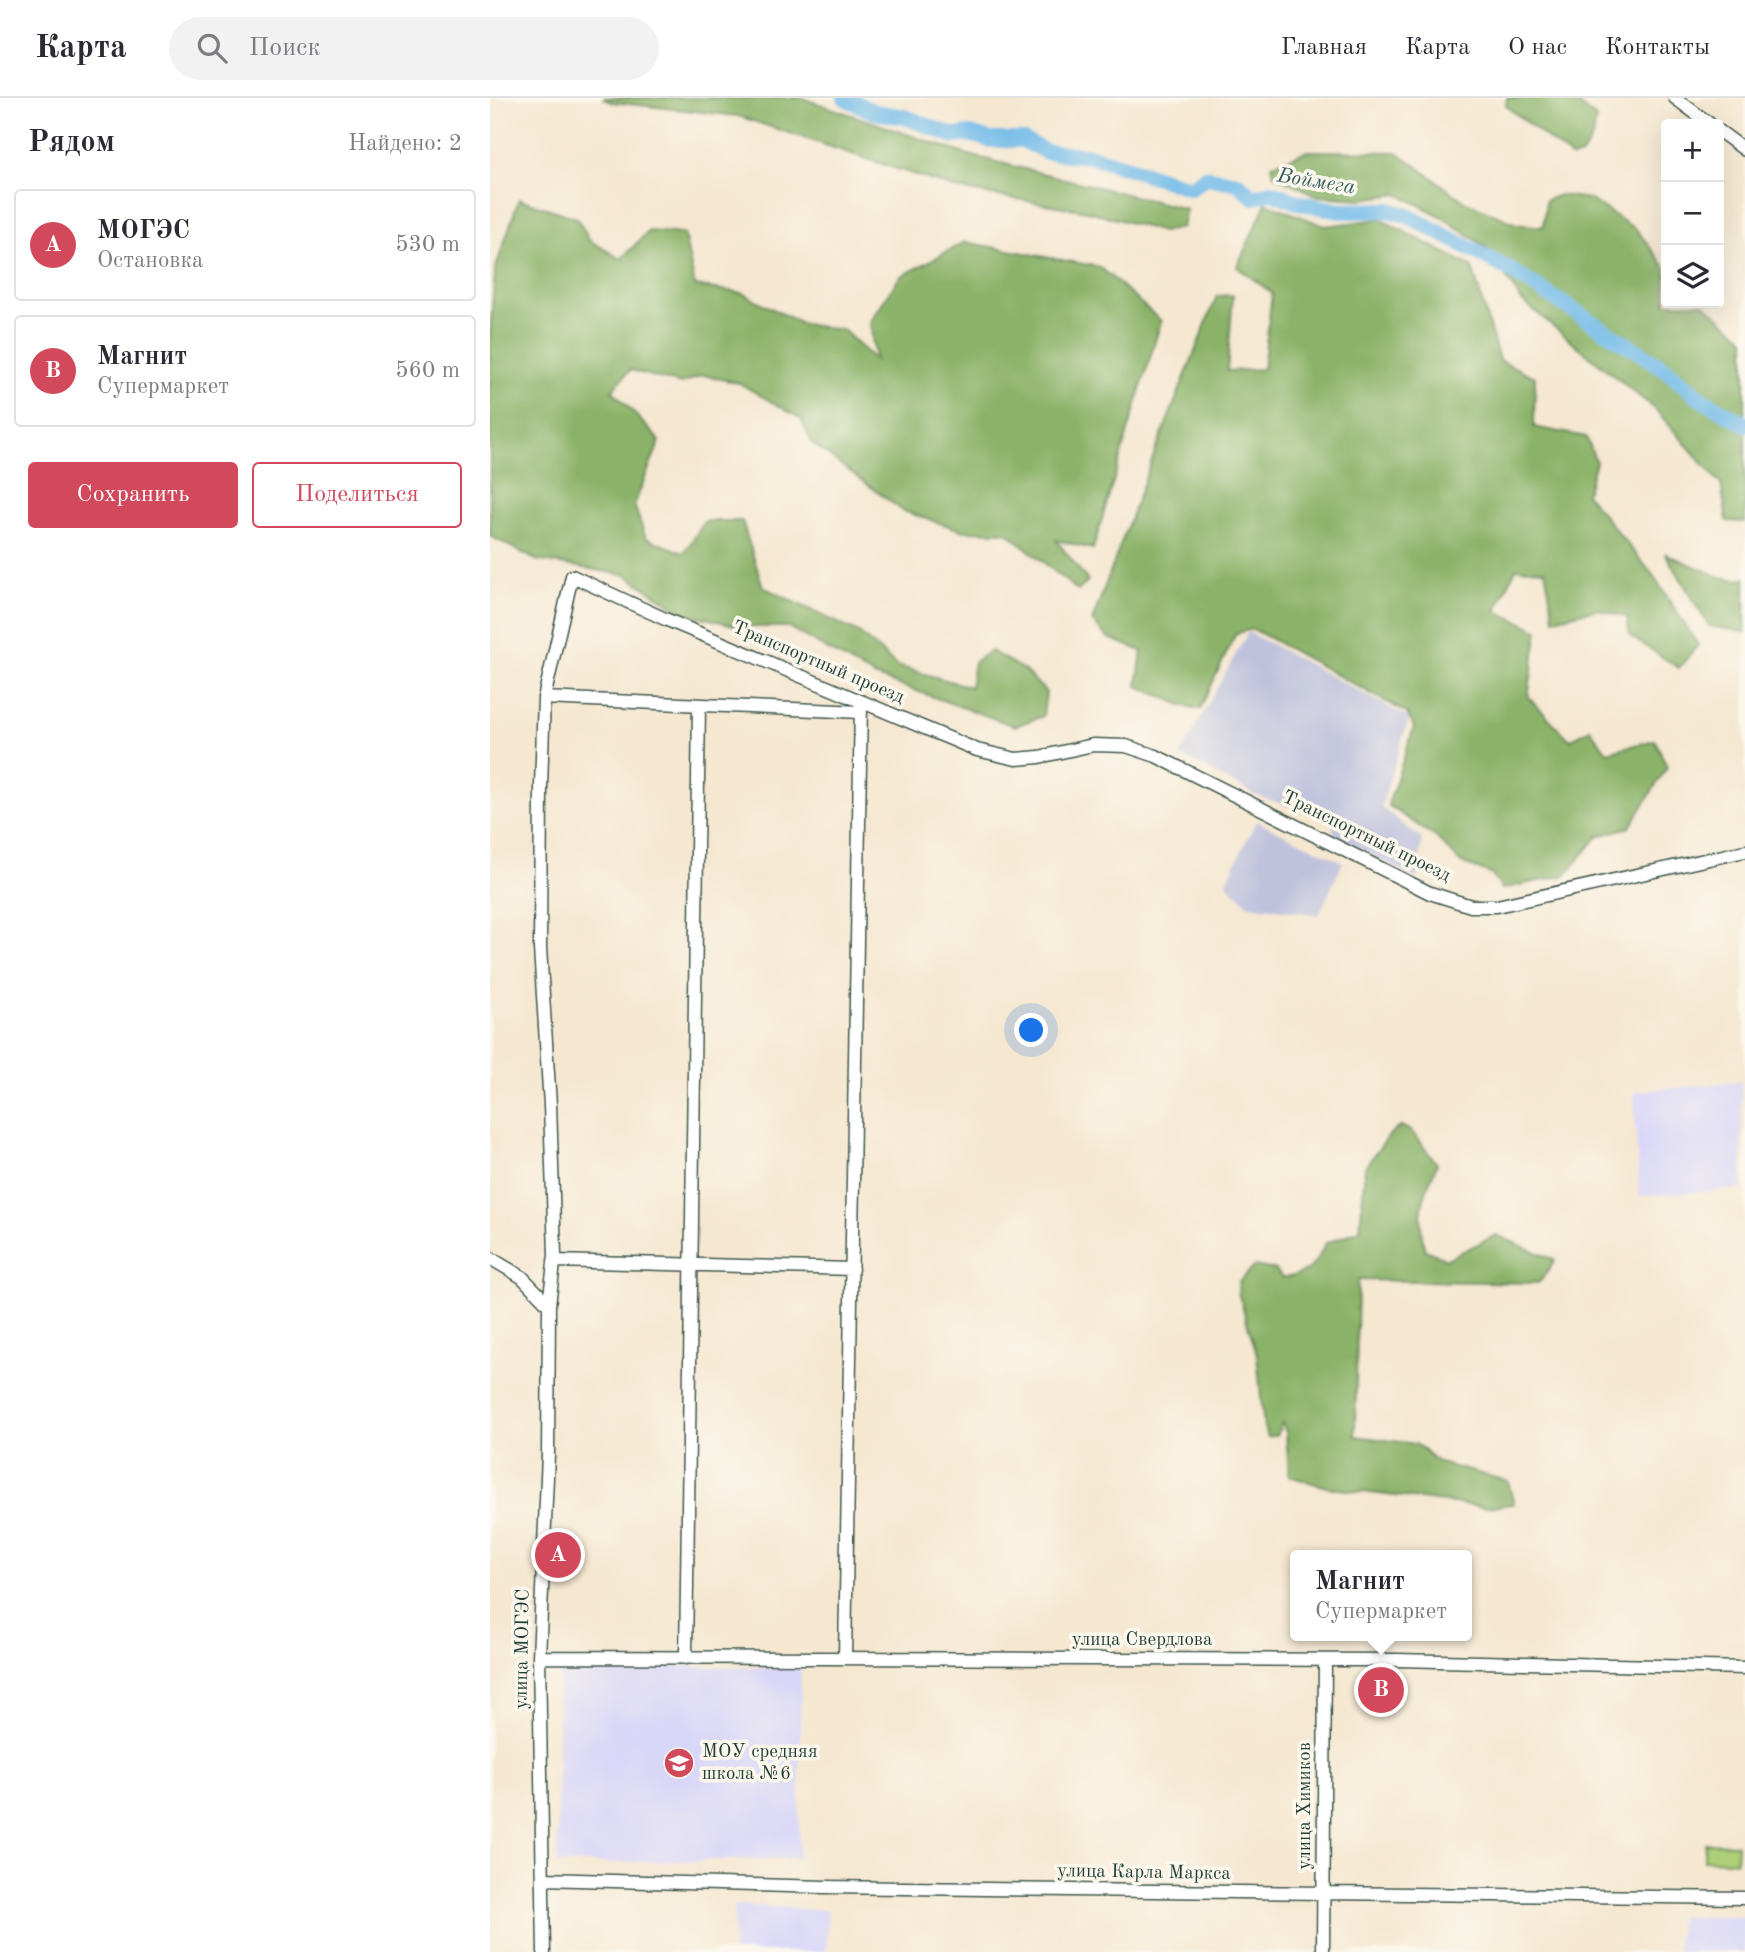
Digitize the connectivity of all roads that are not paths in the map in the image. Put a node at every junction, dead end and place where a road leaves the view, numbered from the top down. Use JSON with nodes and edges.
{"nodes":[{"id":1,"x":1675,"y":98,"type":"edge"},
{"id":2,"x":1703,"y":119,"type":"edge"},
{"id":3,"x":1724,"y":135,"type":"edge"},
{"id":4,"x":1745,"y":150,"type":"edge"},
{"id":5,"x":544,"y":698,"type":"junction"},
{"id":6,"x":699,"y":705,"type":"junction"},
{"id":7,"x":861,"y":707,"type":"junction"},
{"id":8,"x":1745,"y":851,"type":"edge"},
{"id":9,"x":490,"y":1258,"type":"edge"},
{"id":10,"x":554,"y":1261,"type":"junction"},
{"id":11,"x":691,"y":1266,"type":"junction"},
{"id":12,"x":852,"y":1269,"type":"junction"},
{"id":13,"x":550,"y":1305,"type":"junction"},
{"id":14,"x":540,"y":1657,"type":"junction"},
{"id":15,"x":686,"y":1658,"type":"junction"},
{"id":16,"x":845,"y":1658,"type":"junction"},
{"id":17,"x":1325,"y":1660,"type":"junction"},
{"id":18,"x":1745,"y":1668,"type":"edge"},
{"id":19,"x":543,"y":1879,"type":"junction"},
{"id":20,"x":1323,"y":1895,"type":"junction"},
{"id":21,"x":1745,"y":1898,"type":"edge"},
{"id":22,"x":544,"y":1952,"type":"edge"},
{"id":23,"x":1323,"y":1952,"type":"edge"}],
"edges":[{"from":1,"to":2,"type":"street"},
{"from":3,"to":4,"type":"street"},
{"from":5,"to":6,"type":"street"},
{"from":5,"to":7,"type":"street","name":"Транспортный проезд"},
{"from":5,"to":10,"type":"street","name":"Транспортный проезд"},
{"from":6,"to":7,"type":"street"},
{"from":6,"to":11,"type":"street"},
{"from":7,"to":8,"type":"street","name":"Транспортный проезд"},
{"from":7,"to":12,"type":"street"},
{"from":9,"to":13,"type":"street"},
{"from":10,"to":11,"type":"street"},
{"from":10,"to":13,"type":"street","name":"Транспортный проезд"},
{"from":11,"to":12,"type":"street"},
{"from":11,"to":15,"type":"street"},
{"from":12,"to":16,"type":"street"},
{"from":13,"to":14,"type":"street","name":"улица МОГЭС"},
{"from":14,"to":15,"type":"street","name":"улица Свердлова"},
{"from":14,"to":19,"type":"street","name":"улица МОГЭС"},
{"from":15,"to":16,"type":"street","name":"улица Свердлова"},
{"from":16,"to":17,"type":"street","name":"улица Свердлова"},
{"from":17,"to":18,"type":"street","name":"улица Свердлова"},
{"from":17,"to":20,"type":"street","name":"улица Химиков"},
{"from":19,"to":20,"type":"street","name":"улица Карла Маркса"},
{"from":19,"to":22,"type":"street","name":"улица МОГЭС"},
{"from":20,"to":21,"type":"street","name":"улица Карла Маркса"},
{"from":20,"to":23,"type":"street","name":"улица Химиков"}]}
